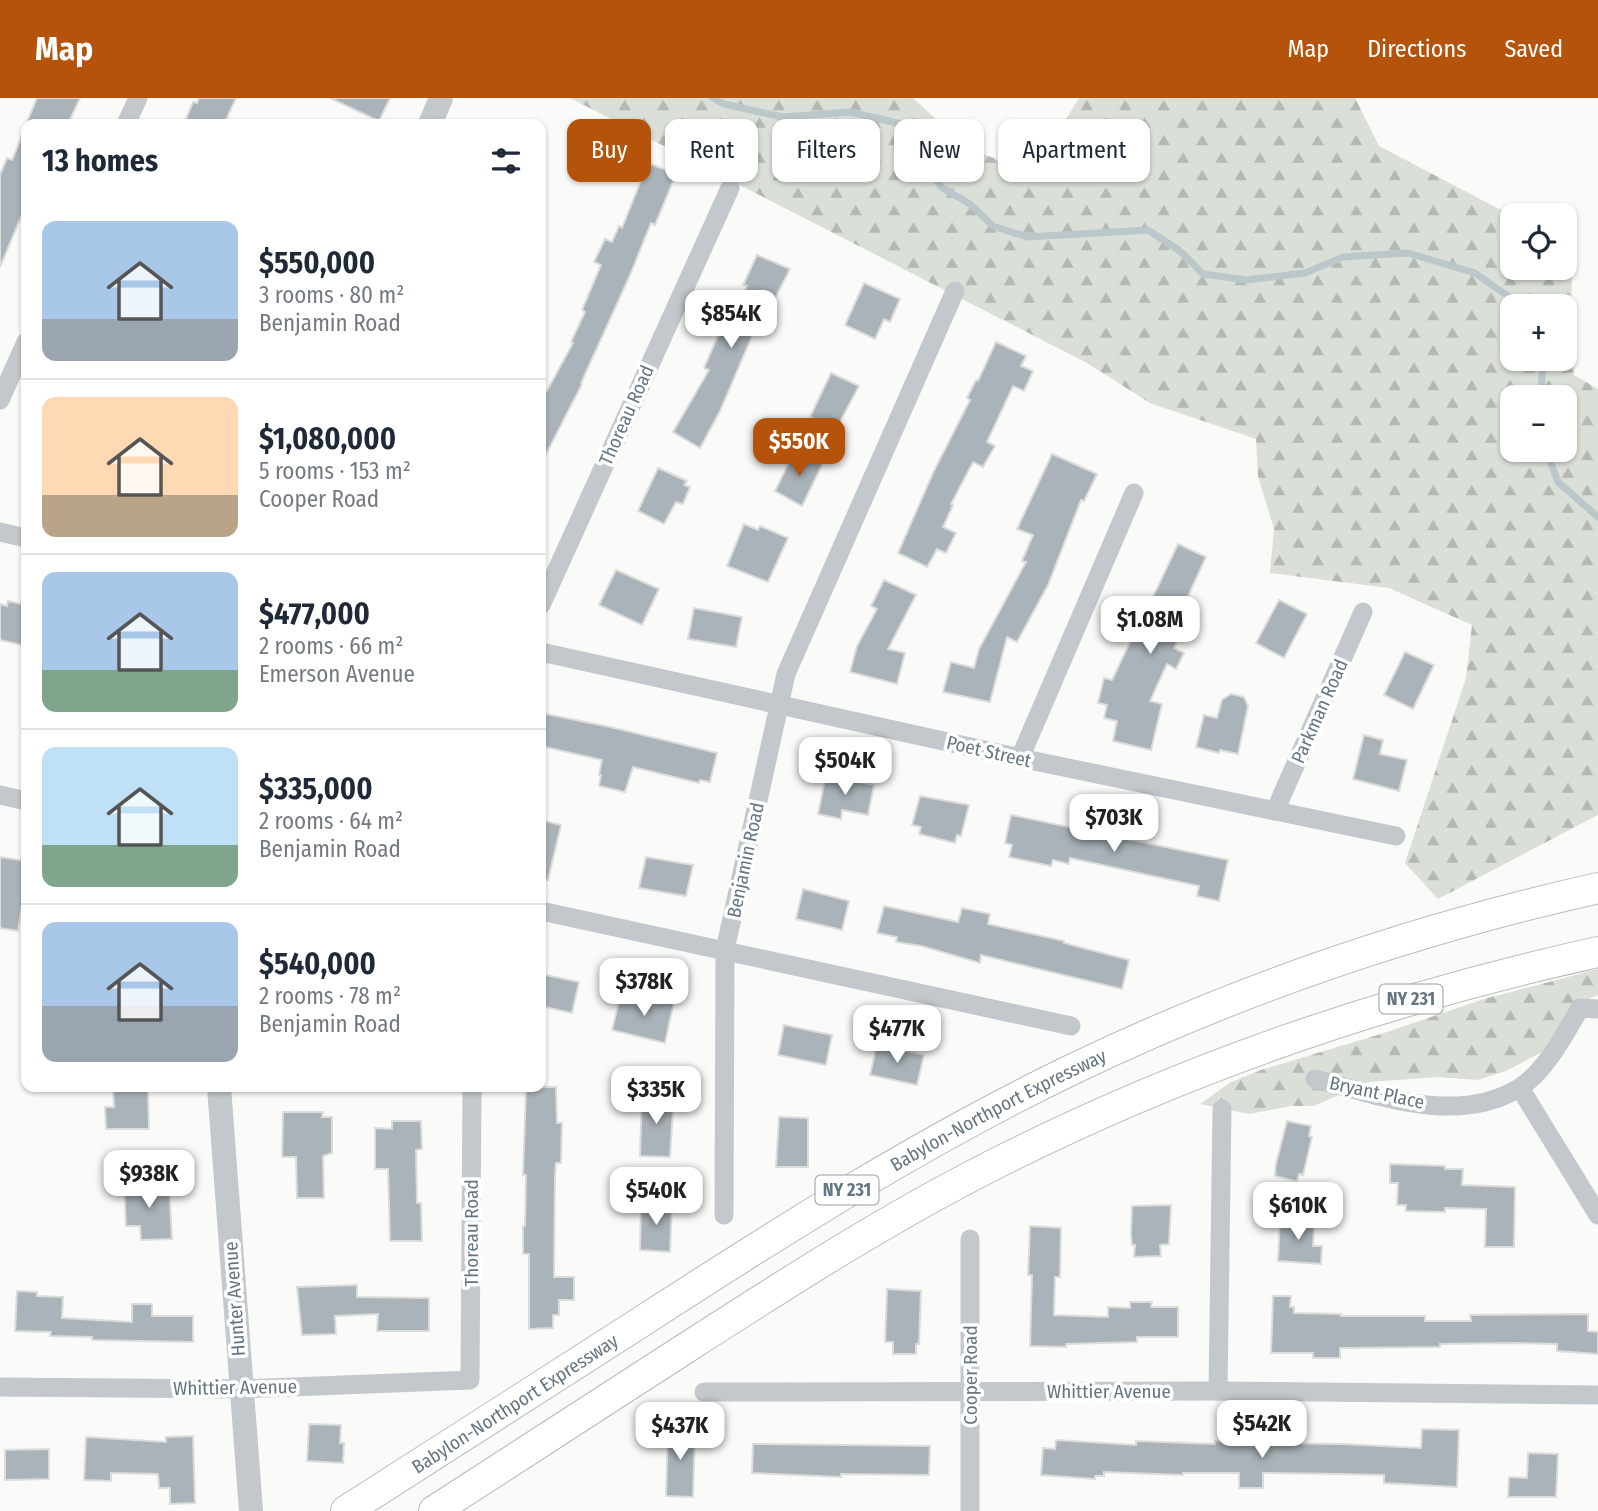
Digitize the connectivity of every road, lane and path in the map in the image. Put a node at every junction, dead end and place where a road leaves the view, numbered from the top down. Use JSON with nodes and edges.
{"nodes":[{"id":1,"x":138,"y":98,"type":"edge"},
{"id":2,"x":442,"y":98,"type":"edge"},
{"id":3,"x":128,"y":119,"type":"edge"},
{"id":4,"x":432,"y":119,"type":"edge"},
{"id":5,"x":730,"y":188,"type":"dead end"},
{"id":6,"x":955,"y":292,"type":"dead end"},
{"id":7,"x":21,"y":353,"type":"edge"},
{"id":8,"x":0,"y":400,"type":"edge"},
{"id":9,"x":1135,"y":492,"type":"dead end"},
{"id":10,"x":0,"y":532,"type":"edge"},
{"id":11,"x":21,"y":537,"type":"edge"},
{"id":12,"x":546,"y":594,"type":"edge"},
{"id":13,"x":1363,"y":612,"type":"dead end"},
{"id":14,"x":546,"y":653,"type":"edge"},
{"id":15,"x":780,"y":704,"type":"junction"},
{"id":16,"x":1020,"y":758,"type":"junction"},
{"id":17,"x":0,"y":795,"type":"edge"},
{"id":18,"x":21,"y":800,"type":"edge"},
{"id":19,"x":1275,"y":811,"type":"junction"},
{"id":20,"x":1396,"y":836,"type":"dead end"},
{"id":21,"x":1598,"y":888,"type":"edge"},
{"id":22,"x":546,"y":912,"type":"edge"},
{"id":23,"x":725,"y":950,"type":"junction"},
{"id":24,"x":1598,"y":952,"type":"edge"},
{"id":25,"x":1589,"y":1008,"type":"edge"},
{"id":26,"x":1071,"y":1026,"type":"dead end"},
{"id":27,"x":1315,"y":1079,"type":"dead end"},
{"id":28,"x":1520,"y":1088,"type":"junction"},
{"id":29,"x":219,"y":1092,"type":"edge"},
{"id":30,"x":472,"y":1092,"type":"edge"},
{"id":31,"x":1222,"y":1109,"type":"dead end"},
{"id":32,"x":724,"y":1215,"type":"dead end"},
{"id":33,"x":1598,"y":1215,"type":"edge"},
{"id":34,"x":970,"y":1239,"type":"dead end"},
{"id":35,"x":470,"y":1380,"type":"joint"},
{"id":36,"x":0,"y":1387,"type":"edge"},
{"id":37,"x":240,"y":1389,"type":"junction"},
{"id":38,"x":971,"y":1391,"type":"junction"},
{"id":39,"x":1218,"y":1391,"type":"junction"},
{"id":40,"x":704,"y":1392,"type":"dead end"},
{"id":41,"x":1598,"y":1395,"type":"edge"},
{"id":42,"x":250,"y":1511,"type":"edge"},
{"id":43,"x":346,"y":1511,"type":"edge"},
{"id":44,"x":433,"y":1511,"type":"edge"},
{"id":45,"x":970,"y":1511,"type":"edge"}],
"edges":[{"from":1,"to":3,"type":"street"},
{"from":2,"to":4,"type":"street"},
{"from":5,"to":12,"type":"street","name":"Thoreau Road"},
{"from":6,"to":15,"type":"street","name":"Benjamin Road"},
{"from":7,"to":8,"type":"street"},
{"from":9,"to":16,"type":"street"},
{"from":10,"to":11,"type":"street"},
{"from":13,"to":19,"type":"street","name":"Parkman Road"},
{"from":14,"to":15,"type":"street","name":"Poet Street"},
{"from":15,"to":16,"type":"street","name":"Poet Street"},
{"from":15,"to":23,"type":"street","name":"Benjamin Road"},
{"from":16,"to":19,"type":"street","name":"Poet Street"},
{"from":17,"to":18,"type":"street"},
{"from":19,"to":20,"type":"street","name":"Poet Street"},
{"from":21,"to":43,"type":"main road","name":"Babylon-Northport Expressway","number":"NY 231"},
{"from":22,"to":23,"type":"street"},
{"from":23,"to":26,"type":"street"},
{"from":23,"to":32,"type":"street","name":"Benjamin Road"},
{"from":24,"to":44,"type":"main road","number":"NY 231"},
{"from":25,"to":28,"type":"street","name":"Bryant Place"},
{"from":27,"to":28,"type":"street","name":"Bryant Place"},
{"from":28,"to":33,"type":"street"},
{"from":29,"to":37,"type":"street","name":"Hunter Avenue"},
{"from":30,"to":35,"type":"street","name":"Thoreau Road"},
{"from":31,"to":39,"type":"street"},
{"from":34,"to":38,"type":"street","name":"Cooper Road"},
{"from":35,"to":37,"type":"street","name":"Whittier Avenue"},
{"from":36,"to":37,"type":"street","name":"Whittier Avenue"},
{"from":37,"to":42,"type":"street","name":"Hunter Avenue"},
{"from":38,"to":39,"type":"street","name":"Whittier Avenue"},
{"from":38,"to":40,"type":"street","name":"Whittier Avenue"},
{"from":38,"to":45,"type":"street","name":"Cooper Road"},
{"from":39,"to":41,"type":"street","name":"Whittier Avenue"}]}
